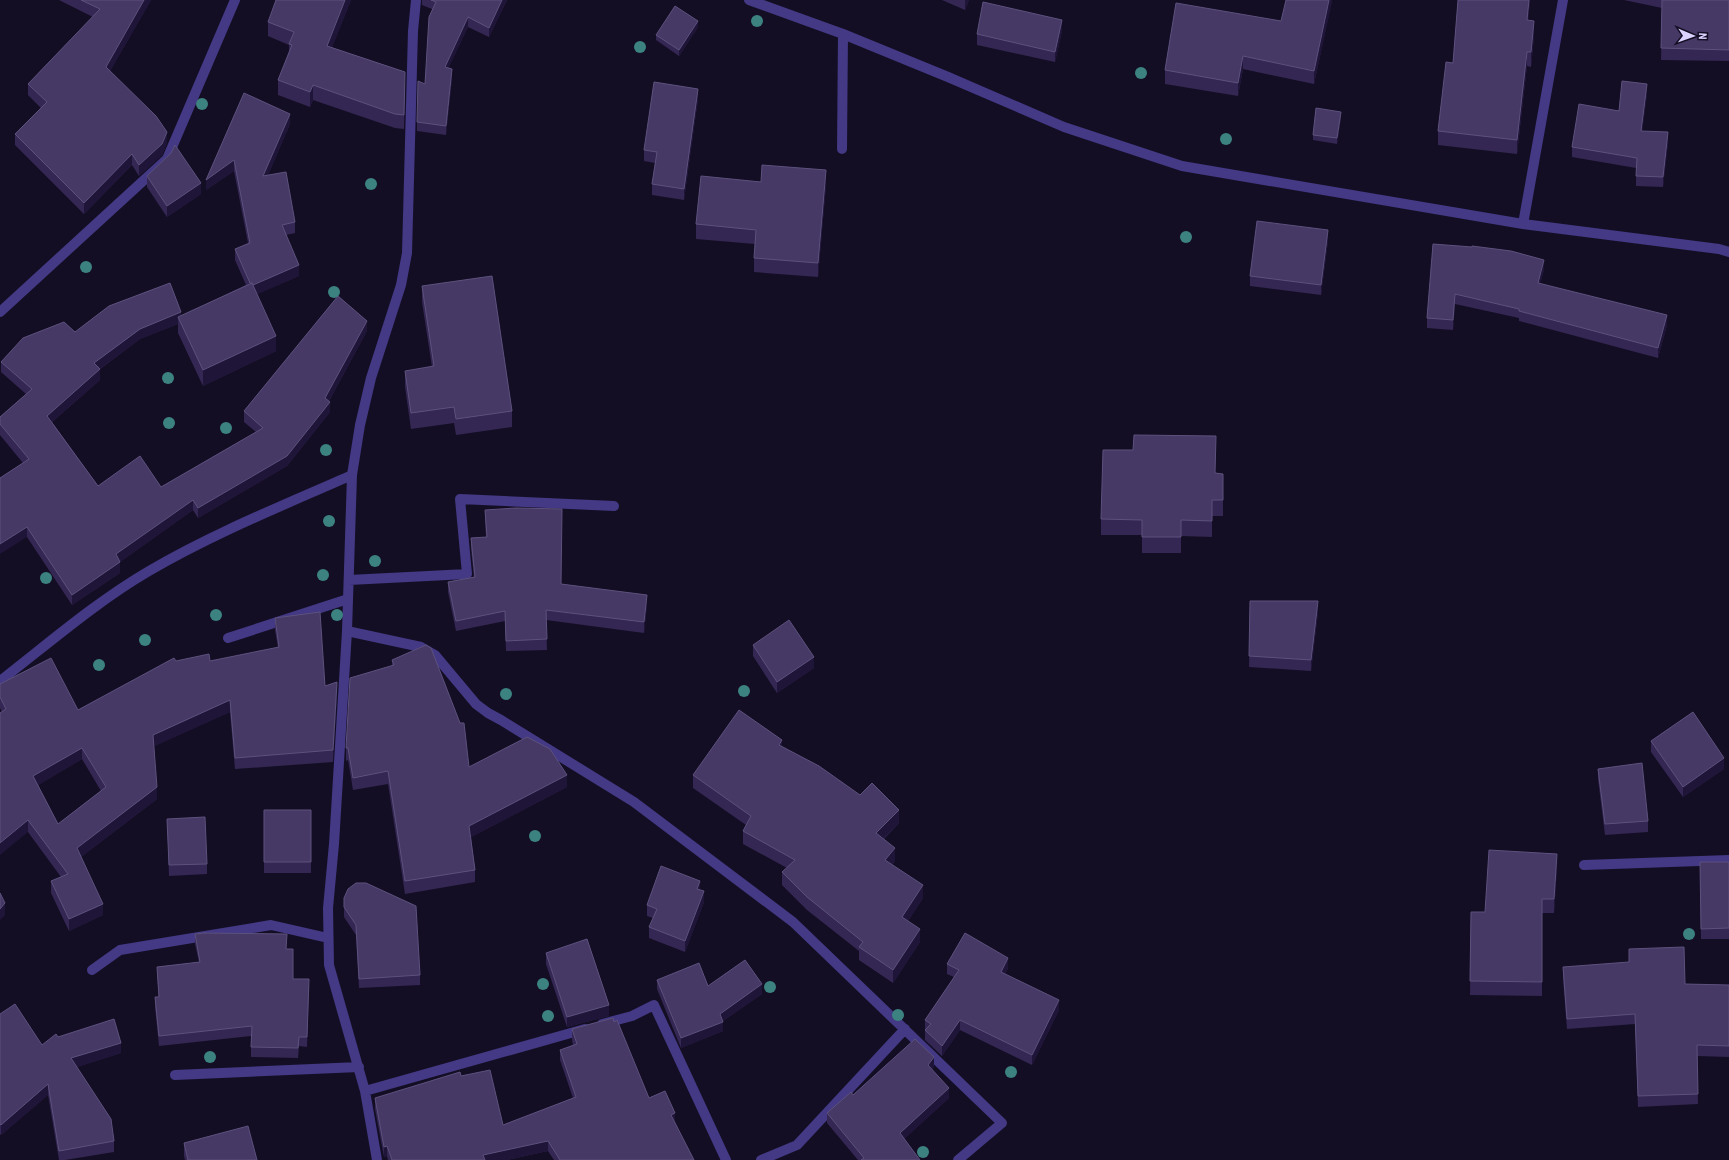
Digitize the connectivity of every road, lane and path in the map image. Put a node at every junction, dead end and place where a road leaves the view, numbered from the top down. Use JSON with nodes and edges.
{"nodes":[{"id":1,"x":236,"y":0,"type":"edge"},
{"id":2,"x":416,"y":0,"type":"edge"},
{"id":3,"x":749,"y":0,"type":"edge"},
{"id":4,"x":1563,"y":0,"type":"edge"},
{"id":5,"x":843,"y":34,"type":"junction"},
{"id":6,"x":842,"y":149,"type":"dead end"},
{"id":7,"x":1523,"y":224,"type":"junction"},
{"id":8,"x":1729,"y":252,"type":"edge"},
{"id":9,"x":0,"y":312,"type":"edge"},
{"id":10,"x":352,"y":474,"type":"junction"},
{"id":11,"x":614,"y":506,"type":"dead end"},
{"id":12,"x":349,"y":580,"type":"junction"},
{"id":13,"x":348,"y":599,"type":"junction"},
{"id":14,"x":347,"y":631,"type":"junction"},
{"id":15,"x":228,"y":638,"type":"dead end"},
{"id":16,"x":0,"y":681,"type":"edge"},
{"id":17,"x":1729,"y":860,"type":"edge"},
{"id":18,"x":1584,"y":865,"type":"dead end"},
{"id":19,"x":328,"y":938,"type":"junction"},
{"id":20,"x":92,"y":970,"type":"dead end"},
{"id":21,"x":905,"y":1029,"type":"junction"},
{"id":22,"x":358,"y":1067,"type":"junction"},
{"id":23,"x":175,"y":1075,"type":"dead end"},
{"id":24,"x":365,"y":1091,"type":"junction"},
{"id":25,"x":377,"y":1160,"type":"edge"},
{"id":26,"x":726,"y":1160,"type":"edge"},
{"id":27,"x":761,"y":1160,"type":"edge"},
{"id":28,"x":958,"y":1160,"type":"edge"}],
"edges":[{"from":1,"to":9,"type":"street"},
{"from":2,"to":10,"type":"street"},
{"from":3,"to":5,"type":"street"},
{"from":4,"to":7,"type":"street"},
{"from":5,"to":6,"type":"street"},
{"from":5,"to":7,"type":"street"},
{"from":7,"to":8,"type":"street"},
{"from":10,"to":12,"type":"street"},
{"from":10,"to":16,"type":"street"},
{"from":11,"to":12,"type":"street"},
{"from":12,"to":13,"type":"street"},
{"from":13,"to":14,"type":"street"},
{"from":13,"to":15,"type":"street"},
{"from":14,"to":19,"type":"street"},
{"from":14,"to":21,"type":"street"},
{"from":17,"to":18,"type":"street"},
{"from":19,"to":20,"type":"street"},
{"from":19,"to":22,"type":"street"},
{"from":21,"to":27,"type":"street"},
{"from":21,"to":28,"type":"street"},
{"from":22,"to":23,"type":"street"},
{"from":22,"to":24,"type":"street"},
{"from":24,"to":25,"type":"street"},
{"from":24,"to":26,"type":"street"}]}
